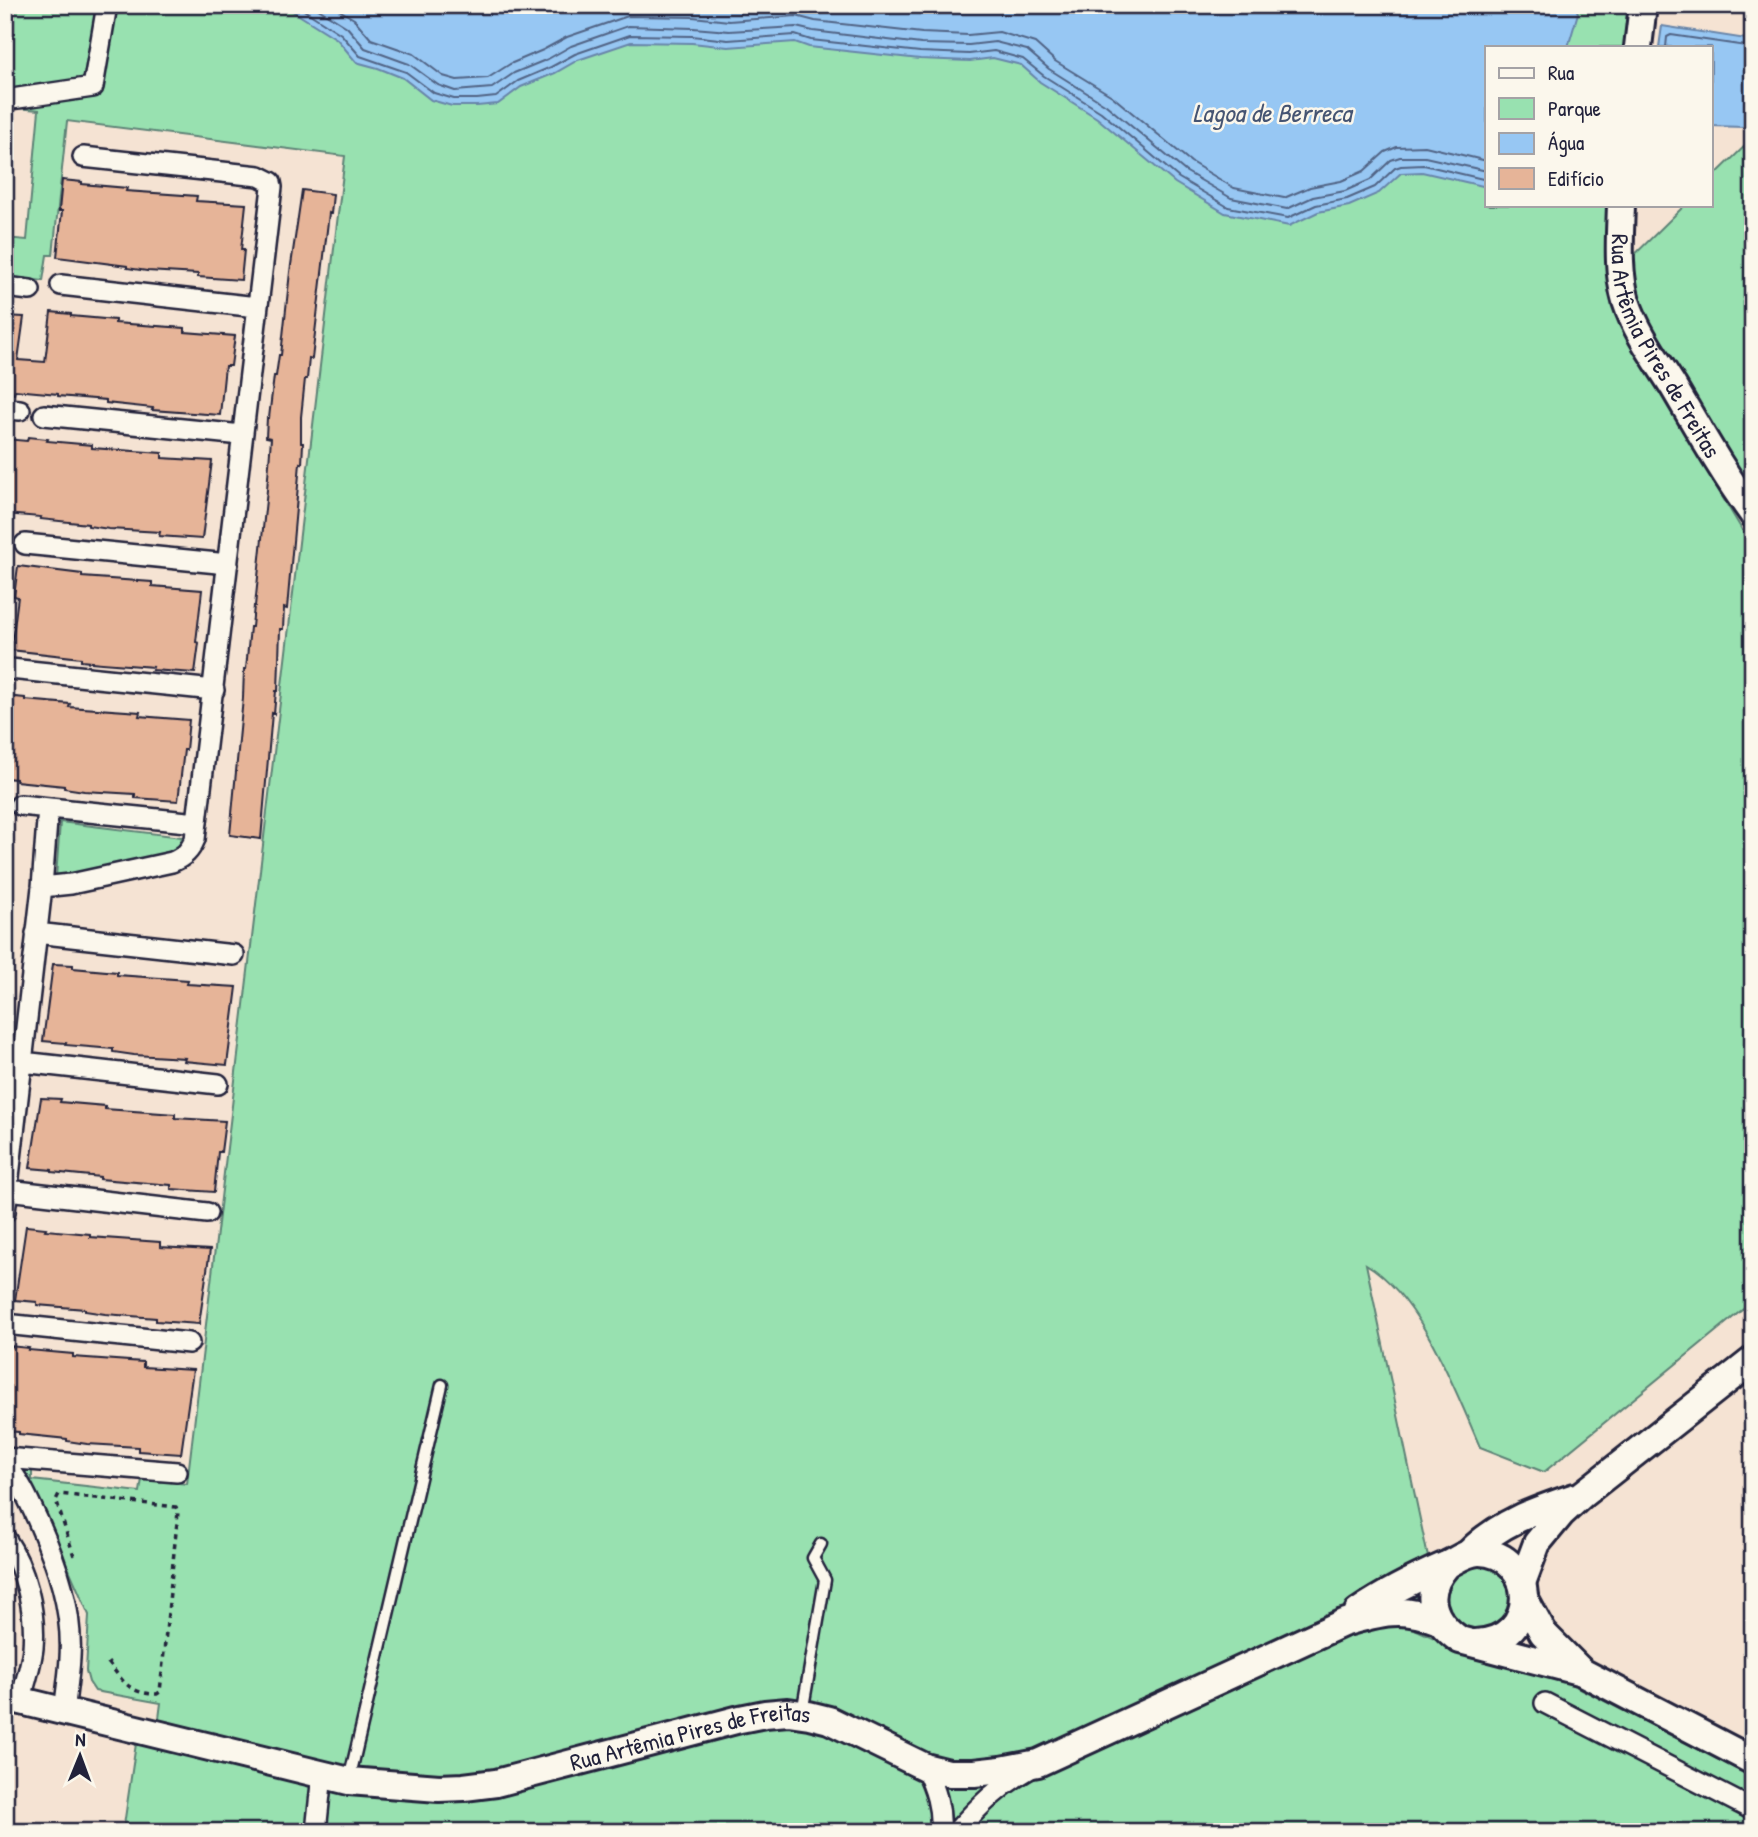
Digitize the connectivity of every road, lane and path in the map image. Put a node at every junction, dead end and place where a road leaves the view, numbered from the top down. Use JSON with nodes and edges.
{"nodes":[{"id":1,"x":107,"y":5,"type":"edge"},
{"id":2,"x":1643,"y":5,"type":"edge"},
{"id":3,"x":1638,"y":46,"type":"edge"},
{"id":4,"x":5,"y":100,"type":"edge"},
{"id":5,"x":83,"y":157,"type":"dead end"},
{"id":6,"x":1621,"y":206,"type":"edge"},
{"id":7,"x":61,"y":285,"type":"dead end"},
{"id":8,"x":5,"y":287,"type":"edge"},
{"id":9,"x":30,"y":290,"type":"dead end"},
{"id":10,"x":257,"y":307,"type":"junction"},
{"id":11,"x":44,"y":415,"type":"dead end"},
{"id":12,"x":242,"y":435,"type":"junction"},
{"id":13,"x":1753,"y":514,"type":"edge"},
{"id":14,"x":26,"y":544,"type":"dead end"},
{"id":15,"x":228,"y":564,"type":"junction"},
{"id":16,"x":10,"y":669,"type":"dead end"},
{"id":17,"x":214,"y":690,"type":"junction"},
{"id":18,"x":20,"y":804,"type":"dead end"},
{"id":19,"x":48,"y":808,"type":"junction"},
{"id":20,"x":197,"y":823,"type":"junction"},
{"id":21,"x":41,"y":887,"type":"junction"},
{"id":22,"x":36,"y":933,"type":"junction"},
{"id":23,"x":234,"y":955,"type":"dead end"},
{"id":24,"x":22,"y":1062,"type":"junction"},
{"id":25,"x":218,"y":1084,"type":"dead end"},
{"id":26,"x":8,"y":1190,"type":"junction"},
{"id":27,"x":5,"y":1212,"type":"edge"},
{"id":28,"x":207,"y":1213,"type":"dead end"},
{"id":29,"x":5,"y":1324,"type":"edge"},
{"id":30,"x":188,"y":1343,"type":"dead end"},
{"id":31,"x":1753,"y":1360,"type":"edge"},
{"id":32,"x":442,"y":1385,"type":"dead end"},
{"id":33,"x":5,"y":1458,"type":"edge"},
{"id":34,"x":5,"y":1464,"type":"edge"},
{"id":35,"x":177,"y":1472,"type":"dead end"},
{"id":36,"x":1583,"y":1494,"type":"junction"},
{"id":37,"x":5,"y":1538,"type":"edge"},
{"id":38,"x":821,"y":1544,"type":"dead end"},
{"id":39,"x":74,"y":1556,"type":"dead end"},
{"id":40,"x":1458,"y":1559,"type":"junction"},
{"id":41,"x":1523,"y":1590,"type":"junction"},
{"id":42,"x":1439,"y":1621,"type":"junction"},
{"id":43,"x":1343,"y":1623,"type":"junction"},
{"id":44,"x":1475,"y":1643,"type":"junction"},
{"id":45,"x":107,"y":1661,"type":"dead end"},
{"id":46,"x":1582,"y":1672,"type":"junction"},
{"id":47,"x":13,"y":1699,"type":"edge"},
{"id":48,"x":1545,"y":1703,"type":"dead end"},
{"id":49,"x":64,"y":1712,"type":"junction"},
{"id":50,"x":802,"y":1714,"type":"junction"},
{"id":51,"x":1753,"y":1761,"type":"edge"},
{"id":52,"x":1038,"y":1763,"type":"junction"},
{"id":53,"x":925,"y":1767,"type":"junction"},
{"id":54,"x":322,"y":1774,"type":"junction"},
{"id":55,"x":349,"y":1781,"type":"junction"},
{"id":56,"x":1753,"y":1810,"type":"edge"},
{"id":57,"x":319,"y":1832,"type":"edge"},
{"id":58,"x":940,"y":1832,"type":"edge"},
{"id":59,"x":956,"y":1832,"type":"edge"}],
"edges":[{"from":1,"to":4,"type":"street"},
{"from":2,"to":3,"type":"street"},
{"from":5,"to":10,"type":"street"},
{"from":6,"to":13,"type":"street","name":"Rua Artêmia Pires de Freitas"},
{"from":7,"to":10,"type":"street"},
{"from":8,"to":9,"type":"street"},
{"from":10,"to":12,"type":"street"},
{"from":11,"to":12,"type":"street"},
{"from":12,"to":15,"type":"street"},
{"from":14,"to":15,"type":"street"},
{"from":15,"to":17,"type":"street"},
{"from":16,"to":17,"type":"street"},
{"from":17,"to":20,"type":"street"},
{"from":18,"to":19,"type":"street"},
{"from":19,"to":20,"type":"street"},
{"from":19,"to":21,"type":"street"},
{"from":20,"to":21,"type":"street"},
{"from":21,"to":22,"type":"street"},
{"from":22,"to":23,"type":"street"},
{"from":22,"to":24,"type":"street"},
{"from":24,"to":25,"type":"street"},
{"from":24,"to":26,"type":"street"},
{"from":26,"to":27,"type":"street"},
{"from":26,"to":28,"type":"street"},
{"from":29,"to":30,"type":"street"},
{"from":31,"to":36,"type":"street"},
{"from":32,"to":55,"type":"lane"},
{"from":33,"to":35,"type":"street"},
{"from":34,"to":49,"type":"street"},
{"from":36,"to":40,"type":"street"},
{"from":36,"to":41,"type":"street"},
{"from":37,"to":47,"type":"street"},
{"from":38,"to":50,"type":"lane"},
{"from":39,"to":45,"type":"path"},
{"from":40,"to":41,"type":"street"},
{"from":40,"to":42,"type":"street"},
{"from":40,"to":43,"type":"street"},
{"from":41,"to":44,"type":"street"},
{"from":41,"to":46,"type":"street"},
{"from":42,"to":43,"type":"street"},
{"from":42,"to":44,"type":"street"},
{"from":43,"to":52,"type":"street","name":"Rua Artêmia Pires de Freitas"},
{"from":44,"to":46,"type":"street"},
{"from":46,"to":51,"type":"street"},
{"from":47,"to":49,"type":"street","name":"Rua Artêmia Pires de Freitas"},
{"from":48,"to":56,"type":"street"},
{"from":49,"to":54,"type":"street","name":"Rua Artêmia Pires de Freitas"},
{"from":50,"to":53,"type":"street","name":"Rua Artêmia Pires de Freitas"},
{"from":50,"to":55,"type":"street","name":"Rua Artêmia Pires de Freitas"},
{"from":52,"to":53,"type":"street","name":"Rua Artêmia Pires de Freitas"},
{"from":52,"to":59,"type":"street"},
{"from":53,"to":58,"type":"street"},
{"from":54,"to":55,"type":"street","name":"Rua Artêmia Pires de Freitas"},
{"from":54,"to":57,"type":"street"}]}
